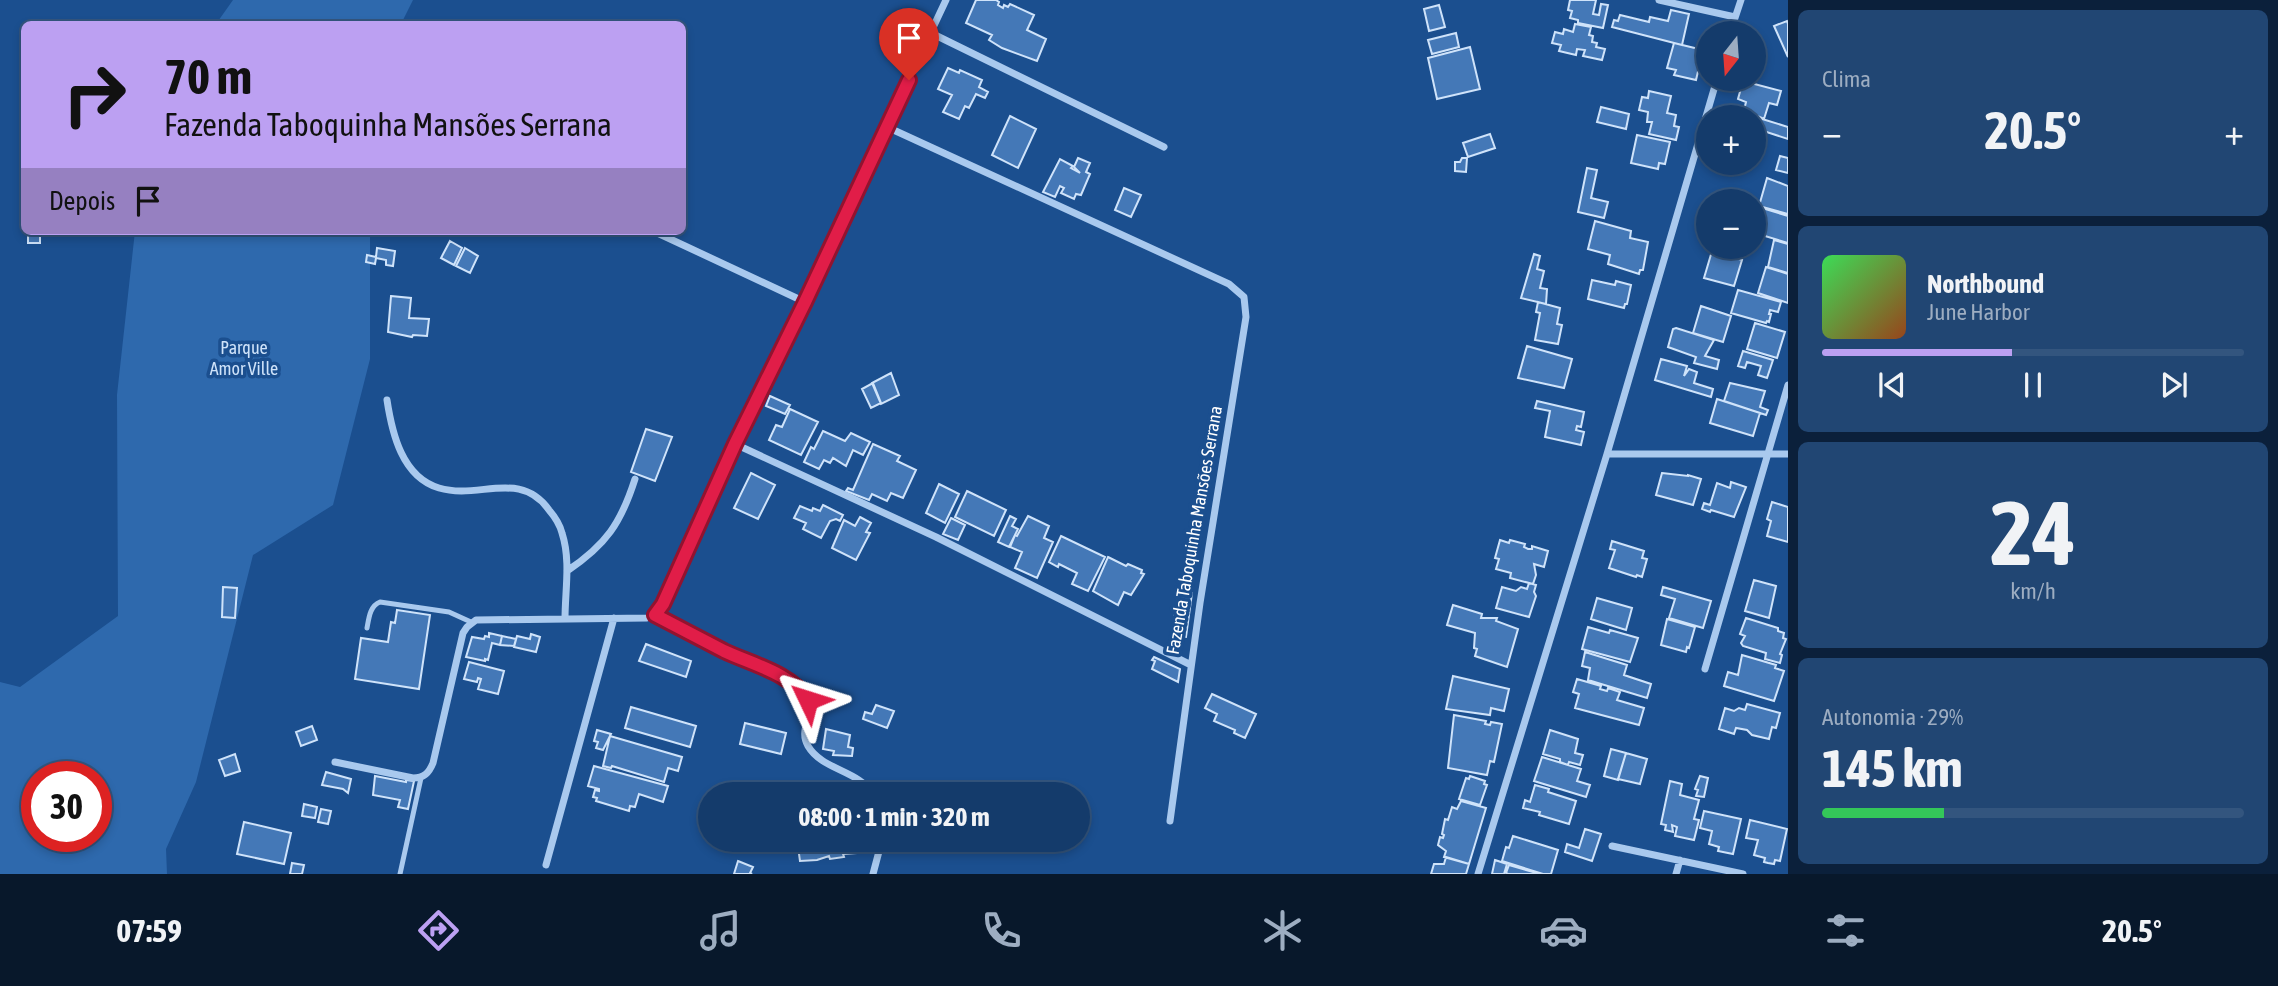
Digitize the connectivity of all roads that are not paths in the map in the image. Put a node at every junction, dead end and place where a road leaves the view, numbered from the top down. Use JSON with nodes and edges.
{"nodes":[{"id":1,"x":946,"y":0,"type":"edge"},
{"id":2,"x":1659,"y":0,"type":"edge"},
{"id":3,"x":1741,"y":0,"type":"edge"},
{"id":4,"x":1735,"y":17,"type":"junction"},
{"id":5,"x":1734,"y":21,"type":"edge"},
{"id":6,"x":931,"y":33,"type":"junction"},
{"id":7,"x":1713,"y":91,"type":"edge"},
{"id":8,"x":887,"y":127,"type":"junction"},
{"id":9,"x":1164,"y":147,"type":"dead end"},
{"id":10,"x":662,"y":235,"type":"edge"},
{"id":11,"x":805,"y":302,"type":"junction"},
{"id":12,"x":1788,"y":385,"type":"edge"},
{"id":13,"x":387,"y":400,"type":"dead end"},
{"id":14,"x":735,"y":444,"type":"junction"},
{"id":15,"x":1607,"y":454,"type":"junction"},
{"id":16,"x":1769,"y":454,"type":"junction"},
{"id":17,"x":1788,"y":454,"type":"edge"},
{"id":18,"x":635,"y":479,"type":"dead end"},
{"id":19,"x":567,"y":571,"type":"junction"},
{"id":20,"x":655,"y":615,"type":"junction"},
{"id":21,"x":614,"y":618,"type":"junction"},
{"id":22,"x":565,"y":619,"type":"junction"},
{"id":23,"x":471,"y":622,"type":"junction"},
{"id":24,"x":367,"y":628,"type":"dead end"},
{"id":25,"x":1191,"y":665,"type":"junction"},
{"id":26,"x":1705,"y":669,"type":"dead end"},
{"id":27,"x":335,"y":762,"type":"dead end"},
{"id":28,"x":421,"y":778,"type":"junction"},
{"id":29,"x":862,"y":782,"type":"edge"},
{"id":30,"x":1170,"y":821,"type":"dead end"},
{"id":31,"x":1612,"y":846,"type":"dead end"},
{"id":32,"x":878,"y":852,"type":"edge"},
{"id":33,"x":1680,"y":860,"type":"junction"},
{"id":34,"x":546,"y":864,"type":"dead end"},
{"id":35,"x":400,"y":874,"type":"edge"},
{"id":36,"x":873,"y":874,"type":"edge"},
{"id":37,"x":1478,"y":874,"type":"edge"},
{"id":38,"x":1676,"y":874,"type":"edge"},
{"id":39,"x":1743,"y":874,"type":"edge"}],
"edges":[{"from":1,"to":6,"type":"street"},
{"from":2,"to":4,"type":"street"},
{"from":3,"to":4,"type":"street"},
{"from":4,"to":5,"type":"street"},
{"from":6,"to":8,"type":"street"},
{"from":6,"to":9,"type":"street"},
{"from":7,"to":15,"type":"street"},
{"from":8,"to":11,"type":"street"},
{"from":8,"to":25,"type":"street","name":"Fazenda Taboquinha Mansões Serrana"},
{"from":10,"to":11,"type":"street"},
{"from":11,"to":14,"type":"street"},
{"from":12,"to":16,"type":"street"},
{"from":13,"to":19,"type":"street"},
{"from":14,"to":20,"type":"street"},
{"from":14,"to":25,"type":"street","name":"Fazenda Taboquinha Mansões Serrana"},
{"from":15,"to":16,"type":"street"},
{"from":15,"to":37,"type":"street"},
{"from":16,"to":17,"type":"street"},
{"from":16,"to":26,"type":"street"},
{"from":18,"to":19,"type":"street"},
{"from":19,"to":22,"type":"street"},
{"from":20,"to":21,"type":"street"},
{"from":20,"to":29,"type":"street"},
{"from":21,"to":22,"type":"street"},
{"from":21,"to":34,"type":"street"},
{"from":22,"to":23,"type":"street"},
{"from":23,"to":24,"type":"lane"},
{"from":23,"to":28,"type":"street"},
{"from":25,"to":30,"type":"street"},
{"from":27,"to":28,"type":"street"},
{"from":28,"to":35,"type":"lane"},
{"from":31,"to":33,"type":"street"},
{"from":32,"to":36,"type":"street"},
{"from":33,"to":38,"type":"street"},
{"from":33,"to":39,"type":"street"}]}
